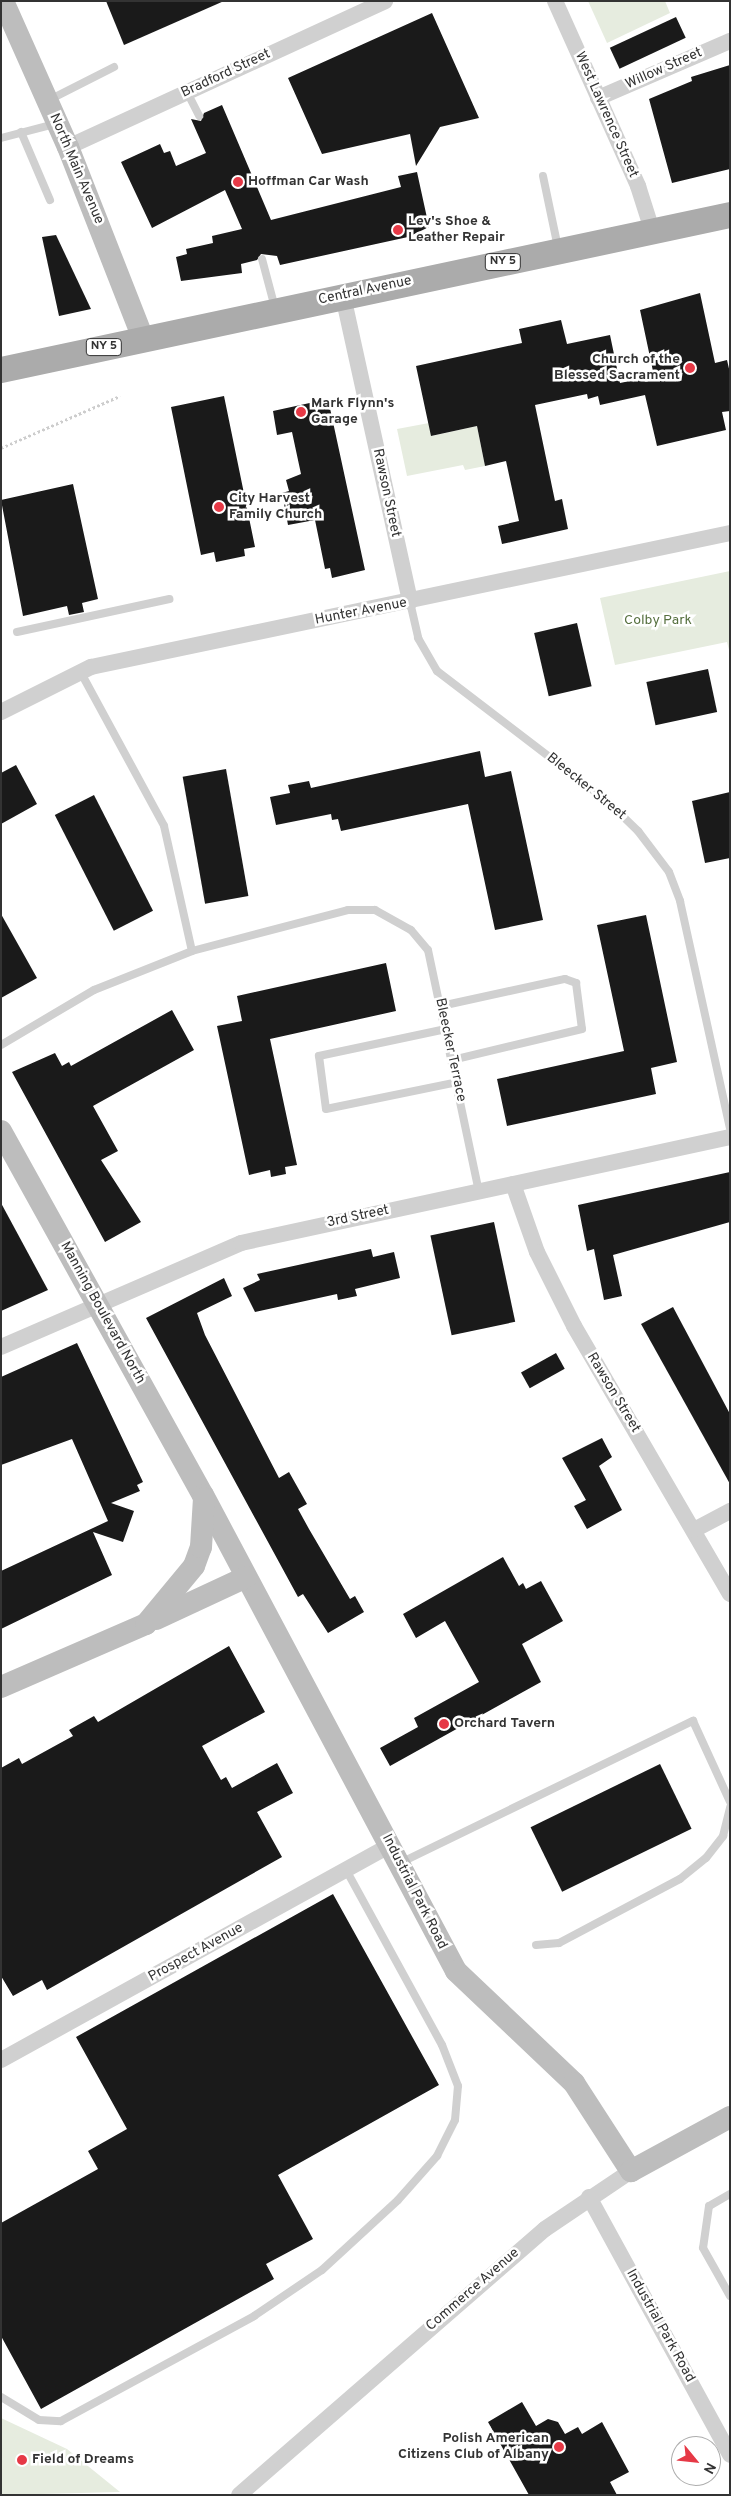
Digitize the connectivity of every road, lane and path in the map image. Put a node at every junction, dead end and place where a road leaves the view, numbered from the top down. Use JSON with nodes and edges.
{"nodes":[{"id":1,"x":3,"y":1,"type":"edge"},
{"id":2,"x":385,"y":1,"type":"edge"},
{"id":3,"x":555,"y":1,"type":"edge"},
{"id":4,"x":730,"y":40,"type":"edge"},
{"id":5,"x":114,"y":67,"type":"dead end"},
{"id":6,"x":188,"y":92,"type":"junction"},
{"id":7,"x":598,"y":98,"type":"junction"},
{"id":8,"x":47,"y":100,"type":"junction"},
{"id":9,"x":199,"y":116,"type":"dead end"},
{"id":10,"x":57,"y":123,"type":"junction"},
{"id":11,"x":20,"y":132,"type":"junction"},
{"id":12,"x":1,"y":138,"type":"edge"},
{"id":13,"x":68,"y":148,"type":"junction"},
{"id":14,"x":543,"y":176,"type":"dead end"},
{"id":15,"x":50,"y":200,"type":"dead end"},
{"id":16,"x":730,"y":215,"type":"edge"},
{"id":17,"x":652,"y":230,"type":"junction"},
{"id":18,"x":558,"y":250,"type":"junction"},
{"id":19,"x":262,"y":259,"type":"dead end"},
{"id":20,"x":343,"y":296,"type":"junction"},
{"id":21,"x":276,"y":310,"type":"junction"},
{"id":22,"x":143,"y":338,"type":"junction"},
{"id":23,"x":1,"y":370,"type":"edge"},
{"id":24,"x":120,"y":396,"type":"dead end"},
{"id":25,"x":1,"y":448,"type":"edge"},
{"id":26,"x":730,"y":533,"type":"edge"},
{"id":27,"x":169,"y":599,"type":"dead end"},
{"id":28,"x":410,"y":602,"type":"junction"},
{"id":29,"x":17,"y":632,"type":"dead end"},
{"id":30,"x":80,"y":671,"type":"junction"},
{"id":31,"x":1,"y":712,"type":"edge"},
{"id":32,"x":192,"y":951,"type":"junction"},
{"id":33,"x":441,"y":1006,"type":"junction"},
{"id":34,"x":446,"y":1029,"type":"junction"},
{"id":35,"x":1,"y":1045,"type":"edge"},
{"id":36,"x":452,"y":1060,"type":"junction"},
{"id":37,"x":457,"y":1082,"type":"junction"},
{"id":38,"x":730,"y":1128,"type":"edge"},
{"id":39,"x":1,"y":1132,"type":"edge"},
{"id":40,"x":730,"y":1137,"type":"edge"},
{"id":41,"x":513,"y":1184,"type":"junction"},
{"id":42,"x":479,"y":1191,"type":"junction"},
{"id":43,"x":95,"y":1304,"type":"junction"},
{"id":44,"x":1,"y":1347,"type":"edge"},
{"id":45,"x":203,"y":1494,"type":"junction"},
{"id":46,"x":730,"y":1511,"type":"edge"},
{"id":47,"x":694,"y":1530,"type":"junction"},
{"id":48,"x":246,"y":1577,"type":"junction"},
{"id":49,"x":730,"y":1594,"type":"edge"},
{"id":50,"x":146,"y":1624,"type":"junction"},
{"id":51,"x":1,"y":1687,"type":"edge"},
{"id":52,"x":730,"y":1802,"type":"edge"},
{"id":53,"x":730,"y":1807,"type":"edge"},
{"id":54,"x":396,"y":1854,"type":"junction"},
{"id":55,"x":346,"y":1870,"type":"junction"},
{"id":56,"x":536,"y":1945,"type":"dead end"},
{"id":57,"x":1,"y":2060,"type":"edge"},
{"id":58,"x":730,"y":2117,"type":"edge"},
{"id":59,"x":631,"y":2170,"type":"junction"},
{"id":60,"x":730,"y":2194,"type":"edge"},
{"id":61,"x":589,"y":2197,"type":"junction"},
{"id":62,"x":730,"y":2296,"type":"edge"},
{"id":63,"x":1,"y":2397,"type":"edge"},
{"id":64,"x":730,"y":2455,"type":"edge"},
{"id":65,"x":239,"y":2495,"type":"edge"}],
"edges":[{"from":1,"to":8,"type":"street","name":"North Main Avenue"},
{"from":2,"to":6,"type":"street","name":"Bradford Street"},
{"from":3,"to":7,"type":"street","name":"West Lawrence Street"},
{"from":4,"to":7,"type":"street","name":"Willow Street"},
{"from":5,"to":8,"type":"lane"},
{"from":6,"to":9,"type":"lane"},
{"from":6,"to":13,"type":"street","name":"Bradford Street"},
{"from":7,"to":17,"type":"street","name":"West Lawrence Street"},
{"from":8,"to":10,"type":"street","name":"North Main Avenue"},
{"from":10,"to":11,"type":"lane"},
{"from":10,"to":13,"type":"street","name":"North Main Avenue"},
{"from":11,"to":12,"type":"lane"},
{"from":11,"to":15,"type":"lane"},
{"from":13,"to":22,"type":"street","name":"North Main Avenue"},
{"from":14,"to":18,"type":"lane"},
{"from":16,"to":17,"type":"main road","name":"Central Avenue","number":"NY 5"},
{"from":17,"to":18,"type":"main road","name":"Central Avenue","number":"NY 5"},
{"from":18,"to":20,"type":"main road","name":"Central Avenue","number":"NY 5"},
{"from":19,"to":21,"type":"lane"},
{"from":20,"to":21,"type":"main road","name":"Central Avenue","number":"NY 5"},
{"from":20,"to":28,"type":"street","name":"Rawson Street"},
{"from":21,"to":22,"type":"main road","name":"Central Avenue","number":"NY 5"},
{"from":22,"to":23,"type":"main road","name":"Central Avenue","number":"NY 5"},
{"from":24,"to":25,"type":"path"},
{"from":26,"to":28,"type":"street","name":"Hunter Avenue"},
{"from":27,"to":29,"type":"lane"},
{"from":28,"to":30,"type":"street","name":"Hunter Avenue"},
{"from":28,"to":38,"type":"lane","name":"Bleecker Street"},
{"from":30,"to":31,"type":"street","name":"Hunter Avenue"},
{"from":30,"to":32,"type":"lane"},
{"from":32,"to":33,"type":"lane","name":"Bleecker Terrace"},
{"from":32,"to":35,"type":"lane","name":"Bleecker Terrace"},
{"from":33,"to":34,"type":"lane","name":"Bleecker Terrace"},
{"from":33,"to":36,"type":"lane"},
{"from":34,"to":36,"type":"lane","name":"Bleecker Terrace"},
{"from":34,"to":37,"type":"lane"},
{"from":36,"to":37,"type":"lane","name":"Bleecker Terrace"},
{"from":37,"to":42,"type":"lane","name":"Bleecker Terrace"},
{"from":39,"to":43,"type":"street","name":"Manning Boulevard North"},
{"from":40,"to":41,"type":"street","name":"3rd Street"},
{"from":41,"to":42,"type":"street","name":"3rd Street"},
{"from":41,"to":47,"type":"street","name":"Rawson Street"},
{"from":42,"to":43,"type":"street","name":"3rd Street"},
{"from":43,"to":44,"type":"street","name":"3rd Street"},
{"from":43,"to":45,"type":"street","name":"Manning Boulevard North"},
{"from":45,"to":48,"type":"street","name":"Manning Boulevard North"},
{"from":45,"to":50,"type":"street"},
{"from":46,"to":47,"type":"street"},
{"from":47,"to":49,"type":"street","name":"Rawson Street"},
{"from":48,"to":50,"type":"street"},
{"from":48,"to":54,"type":"street","name":"Industrial Park Road"},
{"from":50,"to":51,"type":"street"},
{"from":52,"to":54,"type":"lane"},
{"from":53,"to":56,"type":"lane"},
{"from":54,"to":55,"type":"street","name":"Prospect Avenue"},
{"from":54,"to":59,"type":"street","name":"Industrial Park Road"},
{"from":55,"to":57,"type":"street","name":"Prospect Avenue"},
{"from":55,"to":63,"type":"lane"},
{"from":58,"to":59,"type":"street","name":"Commerce Avenue"},
{"from":59,"to":61,"type":"street","name":"Commerce Avenue"},
{"from":60,"to":62,"type":"lane"},
{"from":61,"to":64,"type":"street","name":"Industrial Park Road"},
{"from":61,"to":65,"type":"street","name":"Commerce Avenue"}]}
